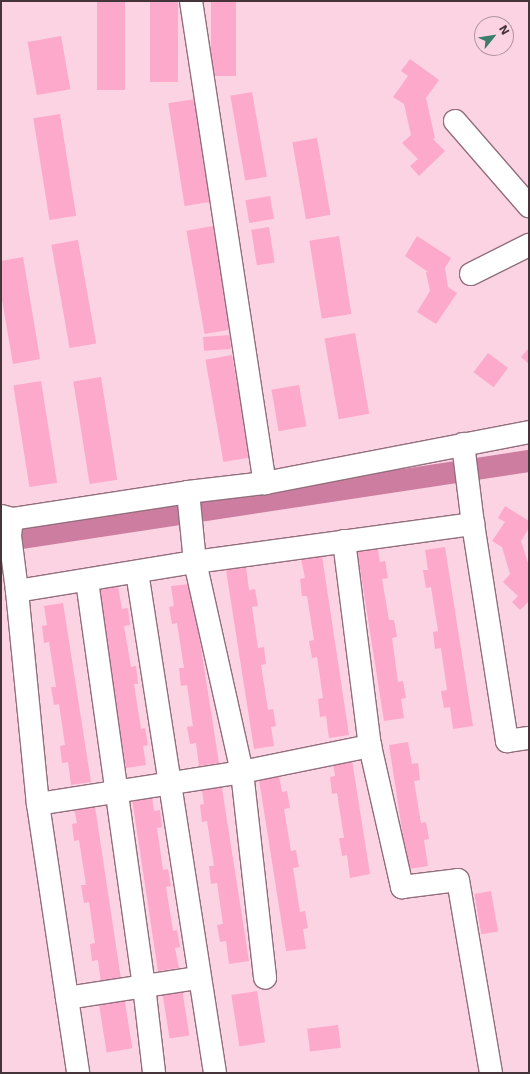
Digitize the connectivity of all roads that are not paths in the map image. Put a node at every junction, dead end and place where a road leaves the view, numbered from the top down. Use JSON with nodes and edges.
{"nodes":[{"id":1,"x":191,"y":1,"type":"edge"},
{"id":2,"x":455,"y":120,"type":"dead end"},
{"id":3,"x":529,"y":206,"type":"edge"},
{"id":4,"x":529,"y":245,"type":"edge"},
{"id":5,"x":471,"y":274,"type":"dead end"},
{"id":6,"x":529,"y":432,"type":"edge"},
{"id":7,"x":464,"y":454,"type":"junction"},
{"id":8,"x":265,"y":483,"type":"junction"},
{"id":9,"x":189,"y":499,"type":"junction"},
{"id":10,"x":8,"y":523,"type":"edge"},
{"id":11,"x":473,"y":524,"type":"junction"},
{"id":12,"x":344,"y":541,"type":"junction"},
{"id":13,"x":194,"y":555,"type":"junction"},
{"id":14,"x":137,"y":572,"type":"junction"},
{"id":15,"x":87,"y":581,"type":"junction"},
{"id":16,"x":15,"y":582,"type":"junction"},
{"id":17,"x":529,"y":738,"type":"edge"},
{"id":18,"x":370,"y":746,"type":"junction"},
{"id":19,"x":242,"y":772,"type":"junction"},
{"id":20,"x":169,"y":784,"type":"junction"},
{"id":21,"x":117,"y":792,"type":"junction"},
{"id":22,"x":38,"y":804,"type":"junction"},
{"id":23,"x":198,"y":978,"type":"junction"},
{"id":24,"x":266,"y":978,"type":"dead end"},
{"id":25,"x":144,"y":986,"type":"junction"},
{"id":26,"x":67,"y":998,"type":"junction"},
{"id":27,"x":78,"y":1073,"type":"edge"},
{"id":28,"x":154,"y":1073,"type":"edge"},
{"id":29,"x":215,"y":1073,"type":"edge"},
{"id":30,"x":490,"y":1073,"type":"edge"}],
"edges":[{"from":1,"to":8,"type":"street"},
{"from":2,"to":3,"type":"street"},
{"from":4,"to":5,"type":"street"},
{"from":6,"to":7,"type":"street"},
{"from":7,"to":8,"type":"street"},
{"from":7,"to":11,"type":"street"},
{"from":8,"to":9,"type":"street"},
{"from":9,"to":10,"type":"street"},
{"from":9,"to":13,"type":"street"},
{"from":10,"to":16,"type":"street"},
{"from":11,"to":12,"type":"street"},
{"from":11,"to":17,"type":"street"},
{"from":12,"to":13,"type":"street"},
{"from":12,"to":18,"type":"street"},
{"from":13,"to":14,"type":"street"},
{"from":13,"to":19,"type":"street"},
{"from":14,"to":15,"type":"street"},
{"from":14,"to":20,"type":"street"},
{"from":15,"to":16,"type":"street"},
{"from":15,"to":21,"type":"street"},
{"from":16,"to":22,"type":"street"},
{"from":18,"to":19,"type":"street"},
{"from":18,"to":30,"type":"street"},
{"from":19,"to":20,"type":"street"},
{"from":19,"to":24,"type":"street"},
{"from":20,"to":21,"type":"street"},
{"from":20,"to":23,"type":"street"},
{"from":21,"to":22,"type":"street"},
{"from":21,"to":25,"type":"street"},
{"from":22,"to":26,"type":"street"},
{"from":23,"to":25,"type":"street"},
{"from":23,"to":29,"type":"street"},
{"from":25,"to":26,"type":"street"},
{"from":25,"to":28,"type":"street"},
{"from":26,"to":27,"type":"street"}]}
